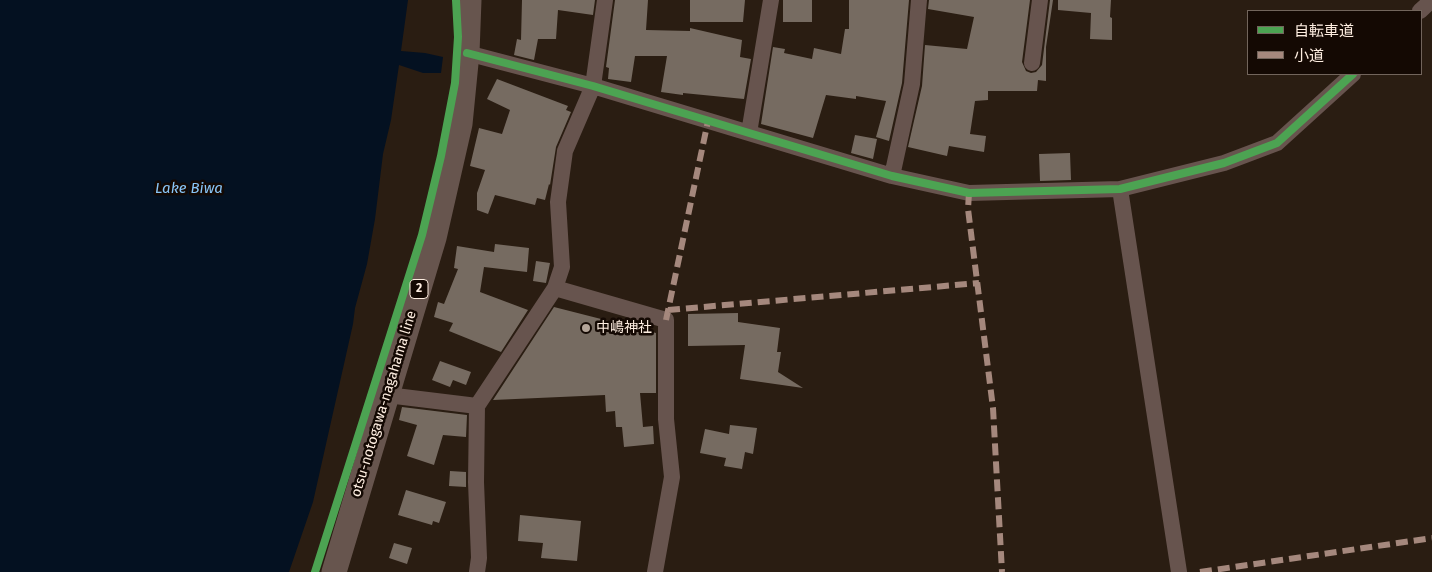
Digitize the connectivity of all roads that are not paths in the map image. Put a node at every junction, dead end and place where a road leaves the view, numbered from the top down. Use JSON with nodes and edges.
{"nodes":[{"id":1,"x":469,"y":0,"type":"edge"},
{"id":2,"x":605,"y":0,"type":"edge"},
{"id":3,"x":771,"y":0,"type":"edge"},
{"id":4,"x":919,"y":0,"type":"edge"},
{"id":5,"x":1040,"y":0,"type":"edge"},
{"id":6,"x":1432,"y":0,"type":"edge"},
{"id":7,"x":1421,"y":10,"type":"edge"},
{"id":8,"x":467,"y":53,"type":"junction"},
{"id":9,"x":1032,"y":64,"type":"dead end"},
{"id":10,"x":1352,"y":75,"type":"edge"},
{"id":11,"x":593,"y":86,"type":"junction"},
{"id":12,"x":749,"y":133,"type":"junction"},
{"id":13,"x":892,"y":176,"type":"junction"},
{"id":14,"x":1120,"y":189,"type":"junction"},
{"id":15,"x":556,"y":288,"type":"junction"},
{"id":16,"x":387,"y":395,"type":"junction"},
{"id":17,"x":477,"y":406,"type":"junction"},
{"id":18,"x":334,"y":572,"type":"edge"},
{"id":19,"x":477,"y":572,"type":"edge"},
{"id":20,"x":655,"y":572,"type":"edge"},
{"id":21,"x":1179,"y":572,"type":"edge"}],
"edges":[{"from":1,"to":8,"type":"main road","name":"otsu-notogawa-nagahama line","number":"2"},
{"from":2,"to":11,"type":"street"},
{"from":3,"to":12,"type":"street"},
{"from":4,"to":13,"type":"street"},
{"from":5,"to":9,"type":"street"},
{"from":6,"to":7,"type":"street"},
{"from":8,"to":11,"type":"street"},
{"from":8,"to":16,"type":"main road","name":"otsu-notogawa-nagahama line","number":"2"},
{"from":10,"to":14,"type":"street"},
{"from":11,"to":12,"type":"street"},
{"from":11,"to":15,"type":"street"},
{"from":12,"to":13,"type":"street"},
{"from":13,"to":14,"type":"street"},
{"from":14,"to":21,"type":"street"},
{"from":15,"to":17,"type":"street"},
{"from":15,"to":20,"type":"street"},
{"from":16,"to":17,"type":"street"},
{"from":16,"to":18,"type":"main road","name":"otsu-notogawa-nagahama line","number":"2"},
{"from":17,"to":19,"type":"street"}]}
